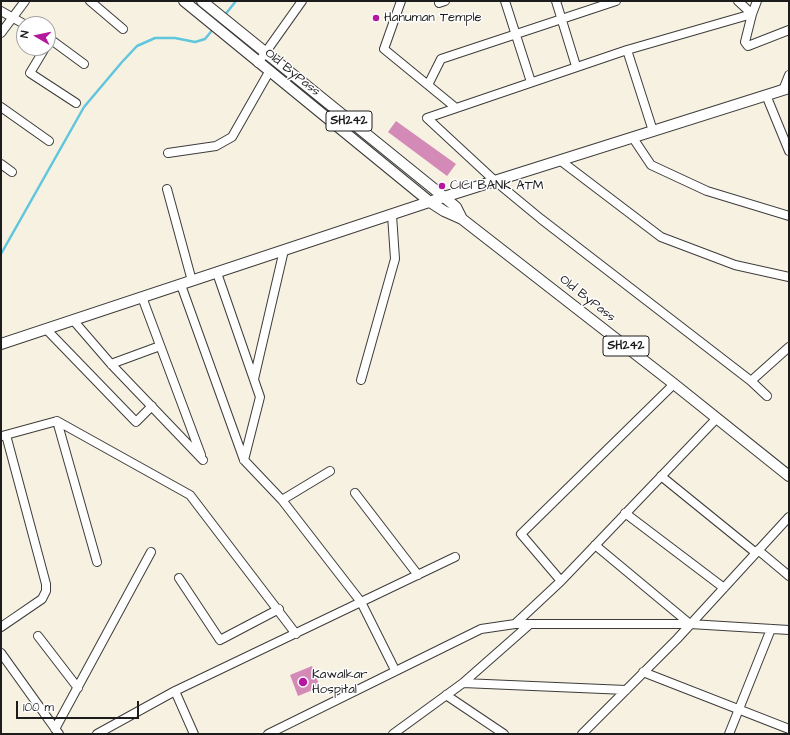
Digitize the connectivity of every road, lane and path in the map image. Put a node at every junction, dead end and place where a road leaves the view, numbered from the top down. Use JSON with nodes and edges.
{"nodes":[{"id":1,"x":25,"y":1,"type":"edge"},
{"id":2,"x":90,"y":1,"type":"edge"},
{"id":3,"x":184,"y":1,"type":"edge"},
{"id":4,"x":202,"y":1,"type":"edge"},
{"id":5,"x":302,"y":1,"type":"edge"},
{"id":6,"x":505,"y":1,"type":"edge"},
{"id":7,"x":556,"y":1,"type":"edge"},
{"id":8,"x":616,"y":1,"type":"edge"},
{"id":9,"x":738,"y":1,"type":"edge"},
{"id":10,"x":757,"y":1,"type":"edge"},
{"id":11,"x":398,"y":2,"type":"edge"},
{"id":12,"x":1,"y":11,"type":"edge"},
{"id":13,"x":752,"y":14,"type":"junction"},
{"id":14,"x":12,"y":17,"type":"junction"},
{"id":15,"x":562,"y":18,"type":"junction"},
{"id":16,"x":16,"y":19,"type":"edge"},
{"id":17,"x":123,"y":29,"type":"dead end"},
{"id":18,"x":789,"y":30,"type":"edge"},
{"id":19,"x":1,"y":33,"type":"edge"},
{"id":20,"x":516,"y":34,"type":"junction"},
{"id":21,"x":56,"y":45,"type":"edge"},
{"id":22,"x":627,"y":50,"type":"junction"},
{"id":23,"x":266,"y":54,"type":"junction"},
{"id":24,"x":40,"y":56,"type":"edge"},
{"id":25,"x":258,"y":63,"type":"junction"},
{"id":26,"x":84,"y":64,"type":"dead end"},
{"id":27,"x":576,"y":66,"type":"junction"},
{"id":28,"x":269,"y":72,"type":"junction"},
{"id":29,"x":789,"y":75,"type":"edge"},
{"id":30,"x":532,"y":82,"type":"junction"},
{"id":31,"x":428,"y":85,"type":"junction"},
{"id":32,"x":786,"y":89,"type":"edge"},
{"id":33,"x":766,"y":96,"type":"junction"},
{"id":34,"x":76,"y":103,"type":"dead end"},
{"id":35,"x":1,"y":107,"type":"edge"},
{"id":36,"x":456,"y":108,"type":"junction"},
{"id":37,"x":653,"y":131,"type":"junction"},
{"id":38,"x":633,"y":138,"type":"junction"},
{"id":39,"x":48,"y":141,"type":"dead end"},
{"id":40,"x":789,"y":151,"type":"edge"},
{"id":41,"x":168,"y":153,"type":"dead end"},
{"id":42,"x":561,"y":161,"type":"junction"},
{"id":43,"x":1,"y":164,"type":"edge"},
{"id":44,"x":12,"y":172,"type":"dead end"},
{"id":45,"x":495,"y":181,"type":"junction"},
{"id":46,"x":167,"y":189,"type":"dead end"},
{"id":47,"x":444,"y":197,"type":"junction"},
{"id":48,"x":430,"y":202,"type":"junction"},
{"id":49,"x":392,"y":215,"type":"junction"},
{"id":50,"x":789,"y":216,"type":"edge"},
{"id":51,"x":462,"y":219,"type":"junction"},
{"id":52,"x":284,"y":250,"type":"junction"},
{"id":53,"x":217,"y":273,"type":"junction"},
{"id":54,"x":789,"y":277,"type":"edge"},
{"id":55,"x":192,"y":281,"type":"junction"},
{"id":56,"x":181,"y":285,"type":"junction"},
{"id":57,"x":142,"y":297,"type":"junction"},
{"id":58,"x":73,"y":320,"type":"junction"},
{"id":59,"x":46,"y":329,"type":"junction"},
{"id":60,"x":1,"y":344,"type":"edge"},
{"id":61,"x":160,"y":346,"type":"junction"},
{"id":62,"x":789,"y":347,"type":"edge"},
{"id":63,"x":111,"y":364,"type":"junction"},
{"id":64,"x":254,"y":379,"type":"junction"},
{"id":65,"x":361,"y":380,"type":"dead end"},
{"id":66,"x":751,"y":381,"type":"junction"},
{"id":67,"x":674,"y":384,"type":"junction"},
{"id":68,"x":767,"y":396,"type":"dead end"},
{"id":69,"x":152,"y":406,"type":"junction"},
{"id":70,"x":717,"y":418,"type":"junction"},
{"id":71,"x":57,"y":421,"type":"junction"},
{"id":72,"x":4,"y":435,"type":"edge"},
{"id":73,"x":244,"y":460,"type":"junction"},
{"id":74,"x":330,"y":471,"type":"dead end"},
{"id":75,"x":661,"y":476,"type":"junction"},
{"id":76,"x":789,"y":476,"type":"edge"},
{"id":77,"x":354,"y":493,"type":"dead end"},
{"id":78,"x":282,"y":500,"type":"junction"},
{"id":79,"x":625,"y":513,"type":"junction"},
{"id":80,"x":789,"y":517,"type":"edge"},
{"id":81,"x":596,"y":545,"type":"junction"},
{"id":82,"x":151,"y":552,"type":"dead end"},
{"id":83,"x":757,"y":552,"type":"junction"},
{"id":84,"x":455,"y":558,"type":"dead end"},
{"id":85,"x":97,"y":562,"type":"dead end"},
{"id":86,"x":418,"y":575,"type":"junction"},
{"id":87,"x":789,"y":576,"type":"edge"},
{"id":88,"x":179,"y":578,"type":"dead end"},
{"id":89,"x":561,"y":581,"type":"junction"},
{"id":90,"x":724,"y":588,"type":"junction"},
{"id":91,"x":362,"y":602,"type":"junction"},
{"id":92,"x":279,"y":608,"type":"junction"},
{"id":93,"x":515,"y":624,"type":"junction"},
{"id":94,"x":530,"y":624,"type":"junction"},
{"id":95,"x":690,"y":624,"type":"junction"},
{"id":96,"x":1,"y":627,"type":"edge"},
{"id":97,"x":771,"y":629,"type":"junction"},
{"id":98,"x":789,"y":630,"type":"edge"},
{"id":99,"x":296,"y":634,"type":"junction"},
{"id":100,"x":38,"y":636,"type":"dead end"},
{"id":101,"x":1,"y":653,"type":"edge"},
{"id":102,"x":395,"y":670,"type":"junction"},
{"id":103,"x":643,"y":672,"type":"junction"},
{"id":104,"x":462,"y":683,"type":"junction"},
{"id":105,"x":78,"y":688,"type":"junction"},
{"id":106,"x":626,"y":690,"type":"junction"},
{"id":107,"x":175,"y":692,"type":"junction"},
{"id":108,"x":446,"y":696,"type":"junction"},
{"id":109,"x":739,"y":710,"type":"junction"},
{"id":110,"x":789,"y":729,"type":"edge"},
{"id":111,"x":57,"y":732,"type":"edge"},
{"id":112,"x":397,"y":733,"type":"edge"},
{"id":113,"x":97,"y":734,"type":"edge"},
{"id":114,"x":194,"y":734,"type":"edge"},
{"id":115,"x":268,"y":734,"type":"edge"},
{"id":116,"x":504,"y":734,"type":"edge"},
{"id":117,"x":582,"y":734,"type":"edge"},
{"id":118,"x":729,"y":734,"type":"edge"}],
"edges":[{"from":1,"to":14,"type":"street"},
{"from":2,"to":17,"type":"street"},
{"from":3,"to":25,"type":"main road","name":"Old ByPass","number":"SH242"},
{"from":4,"to":23,"type":"main road","name":"Old ByPass","number":"SH242"},
{"from":5,"to":23,"type":"street"},
{"from":6,"to":20,"type":"street"},
{"from":7,"to":15,"type":"street"},
{"from":8,"to":15,"type":"street"},
{"from":9,"to":13,"type":"street"},
{"from":10,"to":13,"type":"street"},
{"from":11,"to":31,"type":"street"},
{"from":12,"to":14,"type":"street"},
{"from":13,"to":18,"type":"street"},
{"from":13,"to":22,"type":"street"},
{"from":14,"to":16,"type":"street"},
{"from":14,"to":19,"type":"street"},
{"from":15,"to":20,"type":"street"},
{"from":15,"to":27,"type":"street"},
{"from":20,"to":30,"type":"street"},
{"from":20,"to":31,"type":"street"},
{"from":21,"to":26,"type":"street"},
{"from":22,"to":27,"type":"street"},
{"from":22,"to":37,"type":"street"},
{"from":23,"to":25,"type":"street"},
{"from":23,"to":47,"type":"main road","name":"Old ByPass","number":"SH242"},
{"from":24,"to":34,"type":"street"},
{"from":25,"to":28,"type":"main road","name":"Old ByPass","number":"SH242"},
{"from":27,"to":30,"type":"street"},
{"from":28,"to":41,"type":"street"},
{"from":28,"to":48,"type":"main road","name":"Old ByPass","number":"SH242"},
{"from":29,"to":32,"type":"street"},
{"from":30,"to":36,"type":"street"},
{"from":31,"to":36,"type":"street"},
{"from":32,"to":33,"type":"main road"},
{"from":33,"to":37,"type":"main road"},
{"from":33,"to":40,"type":"street"},
{"from":35,"to":39,"type":"street"},
{"from":36,"to":45,"type":"street"},
{"from":37,"to":38,"type":"main road"},
{"from":38,"to":42,"type":"main road"},
{"from":38,"to":50,"type":"street"},
{"from":42,"to":45,"type":"main road"},
{"from":42,"to":54,"type":"street"},
{"from":43,"to":44,"type":"street"},
{"from":45,"to":47,"type":"main road"},
{"from":45,"to":66,"type":"street"},
{"from":46,"to":55,"type":"street"},
{"from":47,"to":48,"type":"main road"},
{"from":47,"to":51,"type":"main road","name":"Old ByPass","number":"SH242"},
{"from":48,"to":49,"type":"main road"},
{"from":48,"to":51,"type":"main road","name":"Old ByPass","number":"SH242"},
{"from":49,"to":52,"type":"main road"},
{"from":49,"to":65,"type":"street"},
{"from":51,"to":67,"type":"main road","name":"Old ByPass","number":"SH242"},
{"from":52,"to":53,"type":"main road"},
{"from":52,"to":64,"type":"street"},
{"from":53,"to":55,"type":"main road"},
{"from":53,"to":64,"type":"street"},
{"from":55,"to":56,"type":"main road"},
{"from":56,"to":57,"type":"main road"},
{"from":56,"to":73,"type":"street"},
{"from":57,"to":58,"type":"main road"},
{"from":57,"to":61,"type":"street"},
{"from":58,"to":59,"type":"main road"},
{"from":58,"to":63,"type":"street"},
{"from":59,"to":60,"type":"main road"},
{"from":59,"to":69,"type":"street"},
{"from":61,"to":63,"type":"street"},
{"from":61,"to":69,"type":"street"},
{"from":62,"to":66,"type":"street"},
{"from":63,"to":69,"type":"street"},
{"from":64,"to":73,"type":"street"},
{"from":66,"to":68,"type":"street"},
{"from":67,"to":70,"type":"main road","name":"Old ByPass","number":"SH242"},
{"from":67,"to":89,"type":"street"},
{"from":70,"to":75,"type":"street"},
{"from":70,"to":76,"type":"main road","name":"Old ByPass","number":"SH242"},
{"from":71,"to":72,"type":"street"},
{"from":71,"to":85,"type":"street"},
{"from":71,"to":92,"type":"street"},
{"from":72,"to":96,"type":"street"},
{"from":73,"to":78,"type":"street"},
{"from":74,"to":78,"type":"street"},
{"from":75,"to":79,"type":"street"},
{"from":75,"to":83,"type":"street"},
{"from":77,"to":86,"type":"street"},
{"from":78,"to":91,"type":"street"},
{"from":79,"to":81,"type":"street"},
{"from":79,"to":90,"type":"street"},
{"from":80,"to":83,"type":"street"},
{"from":81,"to":89,"type":"street"},
{"from":81,"to":95,"type":"street"},
{"from":82,"to":105,"type":"street"},
{"from":83,"to":87,"type":"street"},
{"from":83,"to":90,"type":"street"},
{"from":84,"to":86,"type":"street"},
{"from":86,"to":91,"type":"street"},
{"from":88,"to":92,"type":"street"},
{"from":89,"to":93,"type":"street"},
{"from":90,"to":95,"type":"street"},
{"from":91,"to":99,"type":"street"},
{"from":91,"to":102,"type":"street"},
{"from":92,"to":99,"type":"street"},
{"from":93,"to":94,"type":"street"},
{"from":93,"to":102,"type":"street"},
{"from":94,"to":95,"type":"street"},
{"from":94,"to":104,"type":"street"},
{"from":95,"to":97,"type":"street"},
{"from":95,"to":103,"type":"street"},
{"from":97,"to":98,"type":"street"},
{"from":97,"to":109,"type":"street"},
{"from":99,"to":107,"type":"street"},
{"from":100,"to":105,"type":"street"},
{"from":101,"to":111,"type":"street"},
{"from":102,"to":115,"type":"street"},
{"from":103,"to":106,"type":"street"},
{"from":103,"to":109,"type":"street"},
{"from":104,"to":106,"type":"street"},
{"from":104,"to":108,"type":"street"},
{"from":105,"to":111,"type":"street"},
{"from":106,"to":117,"type":"street"},
{"from":107,"to":113,"type":"street"},
{"from":107,"to":114,"type":"street"},
{"from":108,"to":112,"type":"street"},
{"from":108,"to":116,"type":"street"},
{"from":109,"to":110,"type":"street"},
{"from":109,"to":118,"type":"street"}]}
